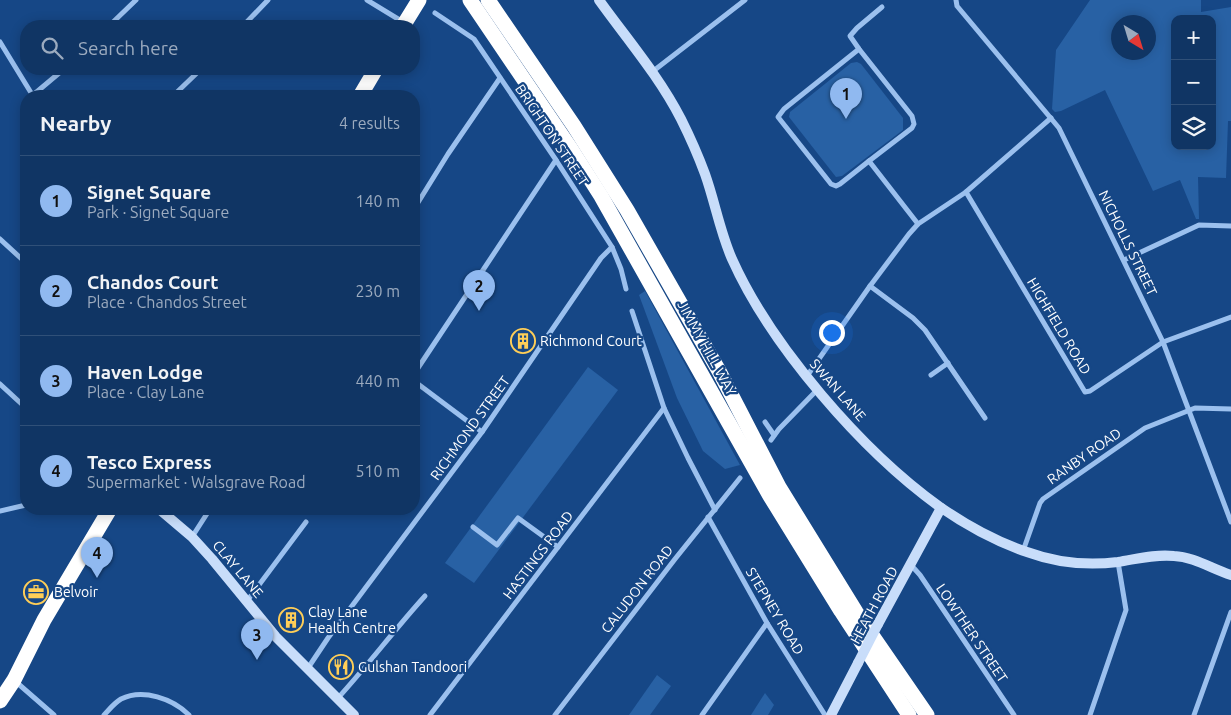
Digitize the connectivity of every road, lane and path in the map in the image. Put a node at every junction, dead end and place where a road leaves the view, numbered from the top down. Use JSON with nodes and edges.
{"nodes":[{"id":1,"x":136,"y":0,"type":"edge"},
{"id":2,"x":268,"y":0,"type":"edge"},
{"id":3,"x":367,"y":0,"type":"edge"},
{"id":4,"x":419,"y":0,"type":"edge"},
{"id":5,"x":488,"y":0,"type":"edge"},
{"id":6,"x":599,"y":0,"type":"edge"},
{"id":7,"x":745,"y":0,"type":"edge"},
{"id":8,"x":956,"y":1,"type":"edge"},
{"id":9,"x":471,"y":2,"type":"edge"},
{"id":10,"x":882,"y":7,"type":"dead end"},
{"id":11,"x":435,"y":13,"type":"dead end"},
{"id":12,"x":115,"y":20,"type":"edge"},
{"id":13,"x":249,"y":20,"type":"edge"},
{"id":14,"x":397,"y":20,"type":"edge"},
{"id":15,"x":407,"y":20,"type":"edge"},
{"id":16,"x":0,"y":42,"type":"edge"},
{"id":17,"x":859,"y":49,"type":"junction"},
{"id":18,"x":652,"y":72,"type":"junction"},
{"id":19,"x":20,"y":75,"type":"edge"},
{"id":20,"x":20,"y":75,"type":"edge"},
{"id":21,"x":57,"y":75,"type":"edge"},
{"id":22,"x":195,"y":75,"type":"edge"},
{"id":23,"x":372,"y":75,"type":"edge"},
{"id":24,"x":500,"y":78,"type":"junction"},
{"id":25,"x":29,"y":90,"type":"edge"},
{"id":26,"x":40,"y":90,"type":"edge"},
{"id":27,"x":179,"y":90,"type":"edge"},
{"id":28,"x":364,"y":90,"type":"edge"},
{"id":29,"x":1051,"y":118,"type":"junction"},
{"id":30,"x":556,"y":160,"type":"junction"},
{"id":31,"x":870,"y":161,"type":"junction"},
{"id":32,"x":966,"y":192,"type":"junction"},
{"id":33,"x":420,"y":199,"type":"edge"},
{"id":34,"x":918,"y":224,"type":"junction"},
{"id":35,"x":1231,"y":226,"type":"edge"},
{"id":36,"x":0,"y":239,"type":"edge"},
{"id":37,"x":612,"y":247,"type":"junction"},
{"id":38,"x":20,"y":257,"type":"edge"},
{"id":39,"x":1124,"y":260,"type":"junction"},
{"id":40,"x":870,"y":286,"type":"junction"},
{"id":41,"x":626,"y":289,"type":"dead end"},
{"id":42,"x":632,"y":311,"type":"dead end"},
{"id":43,"x":1231,"y":318,"type":"edge"},
{"id":44,"x":1163,"y":342,"type":"junction"},
{"id":45,"x":948,"y":363,"type":"junction"},
{"id":46,"x":420,"y":365,"type":"edge"},
{"id":47,"x":931,"y":374,"type":"dead end"},
{"id":48,"x":807,"y":376,"type":"junction"},
{"id":49,"x":0,"y":384,"type":"edge"},
{"id":50,"x":420,"y":386,"type":"edge"},
{"id":51,"x":818,"y":389,"type":"junction"},
{"id":52,"x":20,"y":402,"type":"edge"},
{"id":53,"x":664,"y":408,"type":"junction"},
{"id":54,"x":1189,"y":409,"type":"junction"},
{"id":55,"x":1231,"y":409,"type":"edge"},
{"id":56,"x":985,"y":418,"type":"dead end"},
{"id":57,"x":765,"y":422,"type":"dead end"},
{"id":58,"x":482,"y":432,"type":"junction"},
{"id":59,"x":740,"y":478,"type":"dead end"},
{"id":60,"x":20,"y":506,"type":"edge"},
{"id":61,"x":941,"y":508,"type":"junction"},
{"id":62,"x":715,"y":510,"type":"junction"},
{"id":63,"x":0,"y":511,"type":"edge"},
{"id":64,"x":106,"y":515,"type":"edge"},
{"id":65,"x":166,"y":515,"type":"edge"},
{"id":66,"x":206,"y":515,"type":"edge"},
{"id":67,"x":420,"y":515,"type":"edge"},
{"id":68,"x":420,"y":515,"type":"edge"},
{"id":69,"x":708,"y":518,"type":"junction"},
{"id":70,"x":306,"y":522,"type":"dead end"},
{"id":71,"x":1231,"y":522,"type":"edge"},
{"id":72,"x":474,"y":527,"type":"dead end"},
{"id":73,"x":192,"y":536,"type":"junction"},
{"id":74,"x":558,"y":547,"type":"junction"},
{"id":75,"x":1023,"y":551,"type":"junction"},
{"id":76,"x":1118,"y":562,"type":"junction"},
{"id":77,"x":911,"y":565,"type":"junction"},
{"id":78,"x":1231,"y":575,"type":"edge"},
{"id":79,"x":425,"y":596,"type":"dead end"},
{"id":80,"x":247,"y":601,"type":"junction"},
{"id":81,"x":1231,"y":612,"type":"edge"},
{"id":82,"x":767,"y":623,"type":"junction"},
{"id":83,"x":308,"y":668,"type":"junction"},
{"id":84,"x":14,"y":680,"type":"junction"},
{"id":85,"x":338,"y":698,"type":"junction"},
{"id":86,"x":0,"y":701,"type":"edge"},
{"id":87,"x":54,"y":715,"type":"edge"},
{"id":88,"x":104,"y":715,"type":"edge"},
{"id":89,"x":189,"y":715,"type":"edge"},
{"id":90,"x":354,"y":715,"type":"edge"},
{"id":91,"x":430,"y":715,"type":"edge"},
{"id":92,"x":555,"y":715,"type":"edge"},
{"id":93,"x":702,"y":715,"type":"edge"},
{"id":94,"x":825,"y":715,"type":"edge"},
{"id":95,"x":831,"y":715,"type":"edge"},
{"id":96,"x":909,"y":715,"type":"edge"},
{"id":97,"x":927,"y":715,"type":"edge"},
{"id":98,"x":1014,"y":715,"type":"edge"},
{"id":99,"x":1090,"y":715,"type":"edge"},
{"id":100,"x":1194,"y":715,"type":"edge"}],
"edges":[{"from":1,"to":12,"type":"street"},
{"from":2,"to":13,"type":"street"},
{"from":3,"to":14,"type":"street"},
{"from":4,"to":15,"type":"highway"},
{"from":5,"to":97,"type":"highway","name":"JIMMY HILL WAY"},
{"from":6,"to":18,"type":"main road","name":"SWAN LANE"},
{"from":7,"to":18,"type":"street"},
{"from":8,"to":29,"type":"street","name":"NICHOLLS STREET"},
{"from":9,"to":96,"type":"highway","name":"JIMMY HILL WAY"},
{"from":10,"to":17,"type":"street"},
{"from":11,"to":24,"type":"street","name":"BRIGHTON STREET"},
{"from":16,"to":20,"type":"street"},
{"from":17,"to":31,"type":"street"},
{"from":17,"to":31,"type":"street"},
{"from":18,"to":48,"type":"main road","name":"SWAN LANE"},
{"from":19,"to":25,"type":"street"},
{"from":21,"to":26,"type":"street"},
{"from":22,"to":27,"type":"street"},
{"from":23,"to":28,"type":"highway"},
{"from":24,"to":30,"type":"street","name":"BRIGHTON STREET"},
{"from":24,"to":33,"type":"street"},
{"from":29,"to":32,"type":"street"},
{"from":29,"to":39,"type":"street","name":"NICHOLLS STREET"},
{"from":30,"to":37,"type":"street","name":"BRIGHTON STREET"},
{"from":30,"to":46,"type":"street"},
{"from":31,"to":34,"type":"street"},
{"from":32,"to":34,"type":"street"},
{"from":32,"to":44,"type":"street","name":"HIGHFIELD ROAD"},
{"from":34,"to":40,"type":"street"},
{"from":35,"to":39,"type":"street"},
{"from":36,"to":38,"type":"street"},
{"from":37,"to":41,"type":"street","name":"BRIGHTON STREET"},
{"from":37,"to":58,"type":"street","name":"RICHMOND STREET"},
{"from":39,"to":44,"type":"street","name":"NICHOLLS STREET"},
{"from":40,"to":45,"type":"street"},
{"from":40,"to":48,"type":"street"},
{"from":42,"to":53,"type":"street"},
{"from":43,"to":44,"type":"street"},
{"from":44,"to":54,"type":"street","name":"NICHOLLS STREET"},
{"from":45,"to":47,"type":"street"},
{"from":45,"to":56,"type":"street"},
{"from":48,"to":51,"type":"main road","name":"SWAN LANE"},
{"from":49,"to":52,"type":"street"},
{"from":50,"to":58,"type":"street"},
{"from":51,"to":57,"type":"street"},
{"from":51,"to":61,"type":"main road","name":"SWAN LANE"},
{"from":53,"to":62,"type":"street"},
{"from":53,"to":74,"type":"street","name":"HASTINGS ROAD"},
{"from":54,"to":55,"type":"street"},
{"from":54,"to":71,"type":"street","name":"NICHOLLS STREET"},
{"from":54,"to":75,"type":"street","name":"RANBY ROAD"},
{"from":58,"to":67,"type":"street","name":"RICHMOND STREET"},
{"from":59,"to":62,"type":"street","name":"CALUDON ROAD"},
{"from":60,"to":63,"type":"street"},
{"from":61,"to":75,"type":"main road","name":"SWAN LANE"},
{"from":61,"to":77,"type":"main road","name":"HEATH ROAD"},
{"from":62,"to":69,"type":"street","name":"CALUDON ROAD"},
{"from":64,"to":84,"type":"highway"},
{"from":65,"to":73,"type":"main road","name":"CLAY LANE"},
{"from":66,"to":73,"type":"street"},
{"from":68,"to":83,"type":"street","name":"RICHMOND STREET"},
{"from":69,"to":82,"type":"street","name":"STEPNEY ROAD"},
{"from":69,"to":92,"type":"street","name":"CALUDON ROAD"},
{"from":70,"to":80,"type":"street"},
{"from":72,"to":74,"type":"street"},
{"from":73,"to":80,"type":"main road","name":"CLAY LANE"},
{"from":74,"to":91,"type":"street","name":"HASTINGS ROAD"},
{"from":75,"to":76,"type":"main road","name":"SWAN LANE"},
{"from":76,"to":78,"type":"main road","name":"SWAN LANE"},
{"from":76,"to":99,"type":"street"},
{"from":77,"to":95,"type":"main road","name":"HEATH ROAD","bridge":true},
{"from":77,"to":98,"type":"street","name":"LOWTHER STREET"},
{"from":79,"to":85,"type":"street"},
{"from":80,"to":83,"type":"main road","name":"CLAY LANE"},
{"from":81,"to":100,"type":"street"},
{"from":82,"to":93,"type":"street"},
{"from":82,"to":94,"type":"street","name":"STEPNEY ROAD"},
{"from":83,"to":85,"type":"main road","name":"CLAY LANE"},
{"from":84,"to":86,"type":"highway"},
{"from":84,"to":87,"type":"street"},
{"from":85,"to":90,"type":"main road","name":"CLAY LANE"},
{"from":88,"to":89,"type":"street"}]}
